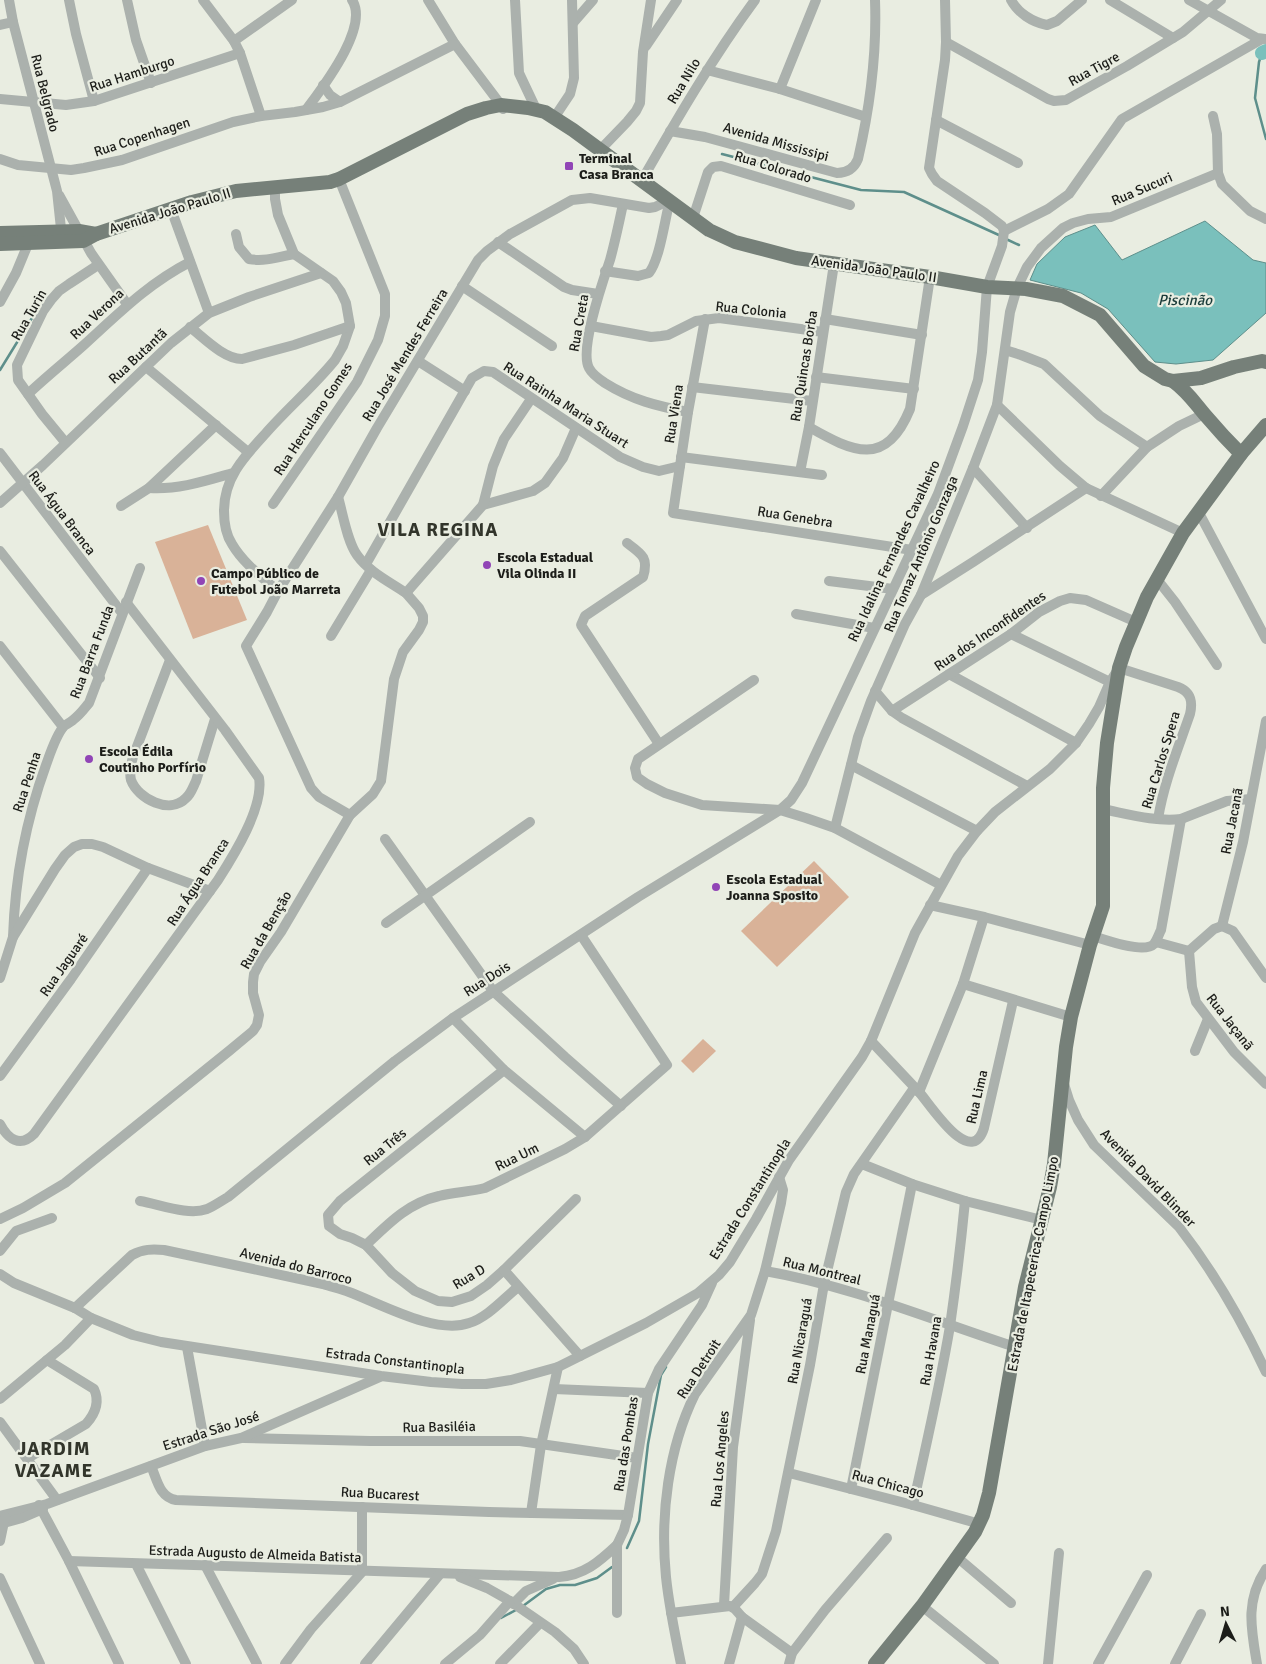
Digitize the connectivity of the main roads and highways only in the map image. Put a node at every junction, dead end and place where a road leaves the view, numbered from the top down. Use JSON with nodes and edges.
{"nodes":[{"id":1,"x":502,"y":108,"type":"junction"},
{"id":2,"x":554,"y":118,"type":"junction"},
{"id":3,"x":0,"y":233,"type":"edge"},
{"id":4,"x":28,"y":238,"type":"junction"},
{"id":5,"x":0,"y":244,"type":"edge"},
{"id":6,"x":1266,"y":362,"type":"edge"},
{"id":7,"x":1201,"y":378,"type":"junction"},
{"id":8,"x":1173,"y":381,"type":"junction"},
{"id":9,"x":1190,"y":395,"type":"junction"},
{"id":10,"x":1266,"y":425,"type":"edge"},
{"id":11,"x":1241,"y":454,"type":"junction"},
{"id":12,"x":875,"y":1664,"type":"edge"}],
"edges":[{"from":1,"to":2,"type":"main road","name":"Avenida João Paulo II"},
{"from":1,"to":2,"type":"main road","name":"Avenida João Paulo II"},
{"from":1,"to":4,"type":"main road","name":"Avenida João Paulo II"},
{"from":2,"to":8,"type":"main road","name":"Avenida João Paulo II"},
{"from":3,"to":4,"type":"main road","name":"Avenida João Paulo II"},
{"from":4,"to":5,"type":"main road","name":"Avenida João Paulo II"},
{"from":6,"to":7,"type":"main road"},
{"from":7,"to":8,"type":"main road"},
{"from":7,"to":9,"type":"main road"},
{"from":8,"to":9,"type":"main road","name":"Avenida João Paulo II"},
{"from":9,"to":11,"type":"main road","name":"Avenida João Paulo II"},
{"from":10,"to":11,"type":"main road","name":"Estrada de Itapecerica-Campo Limpo"},
{"from":11,"to":12,"type":"main road","name":"Estrada de Itapecerica-Campo Limpo"}]}
